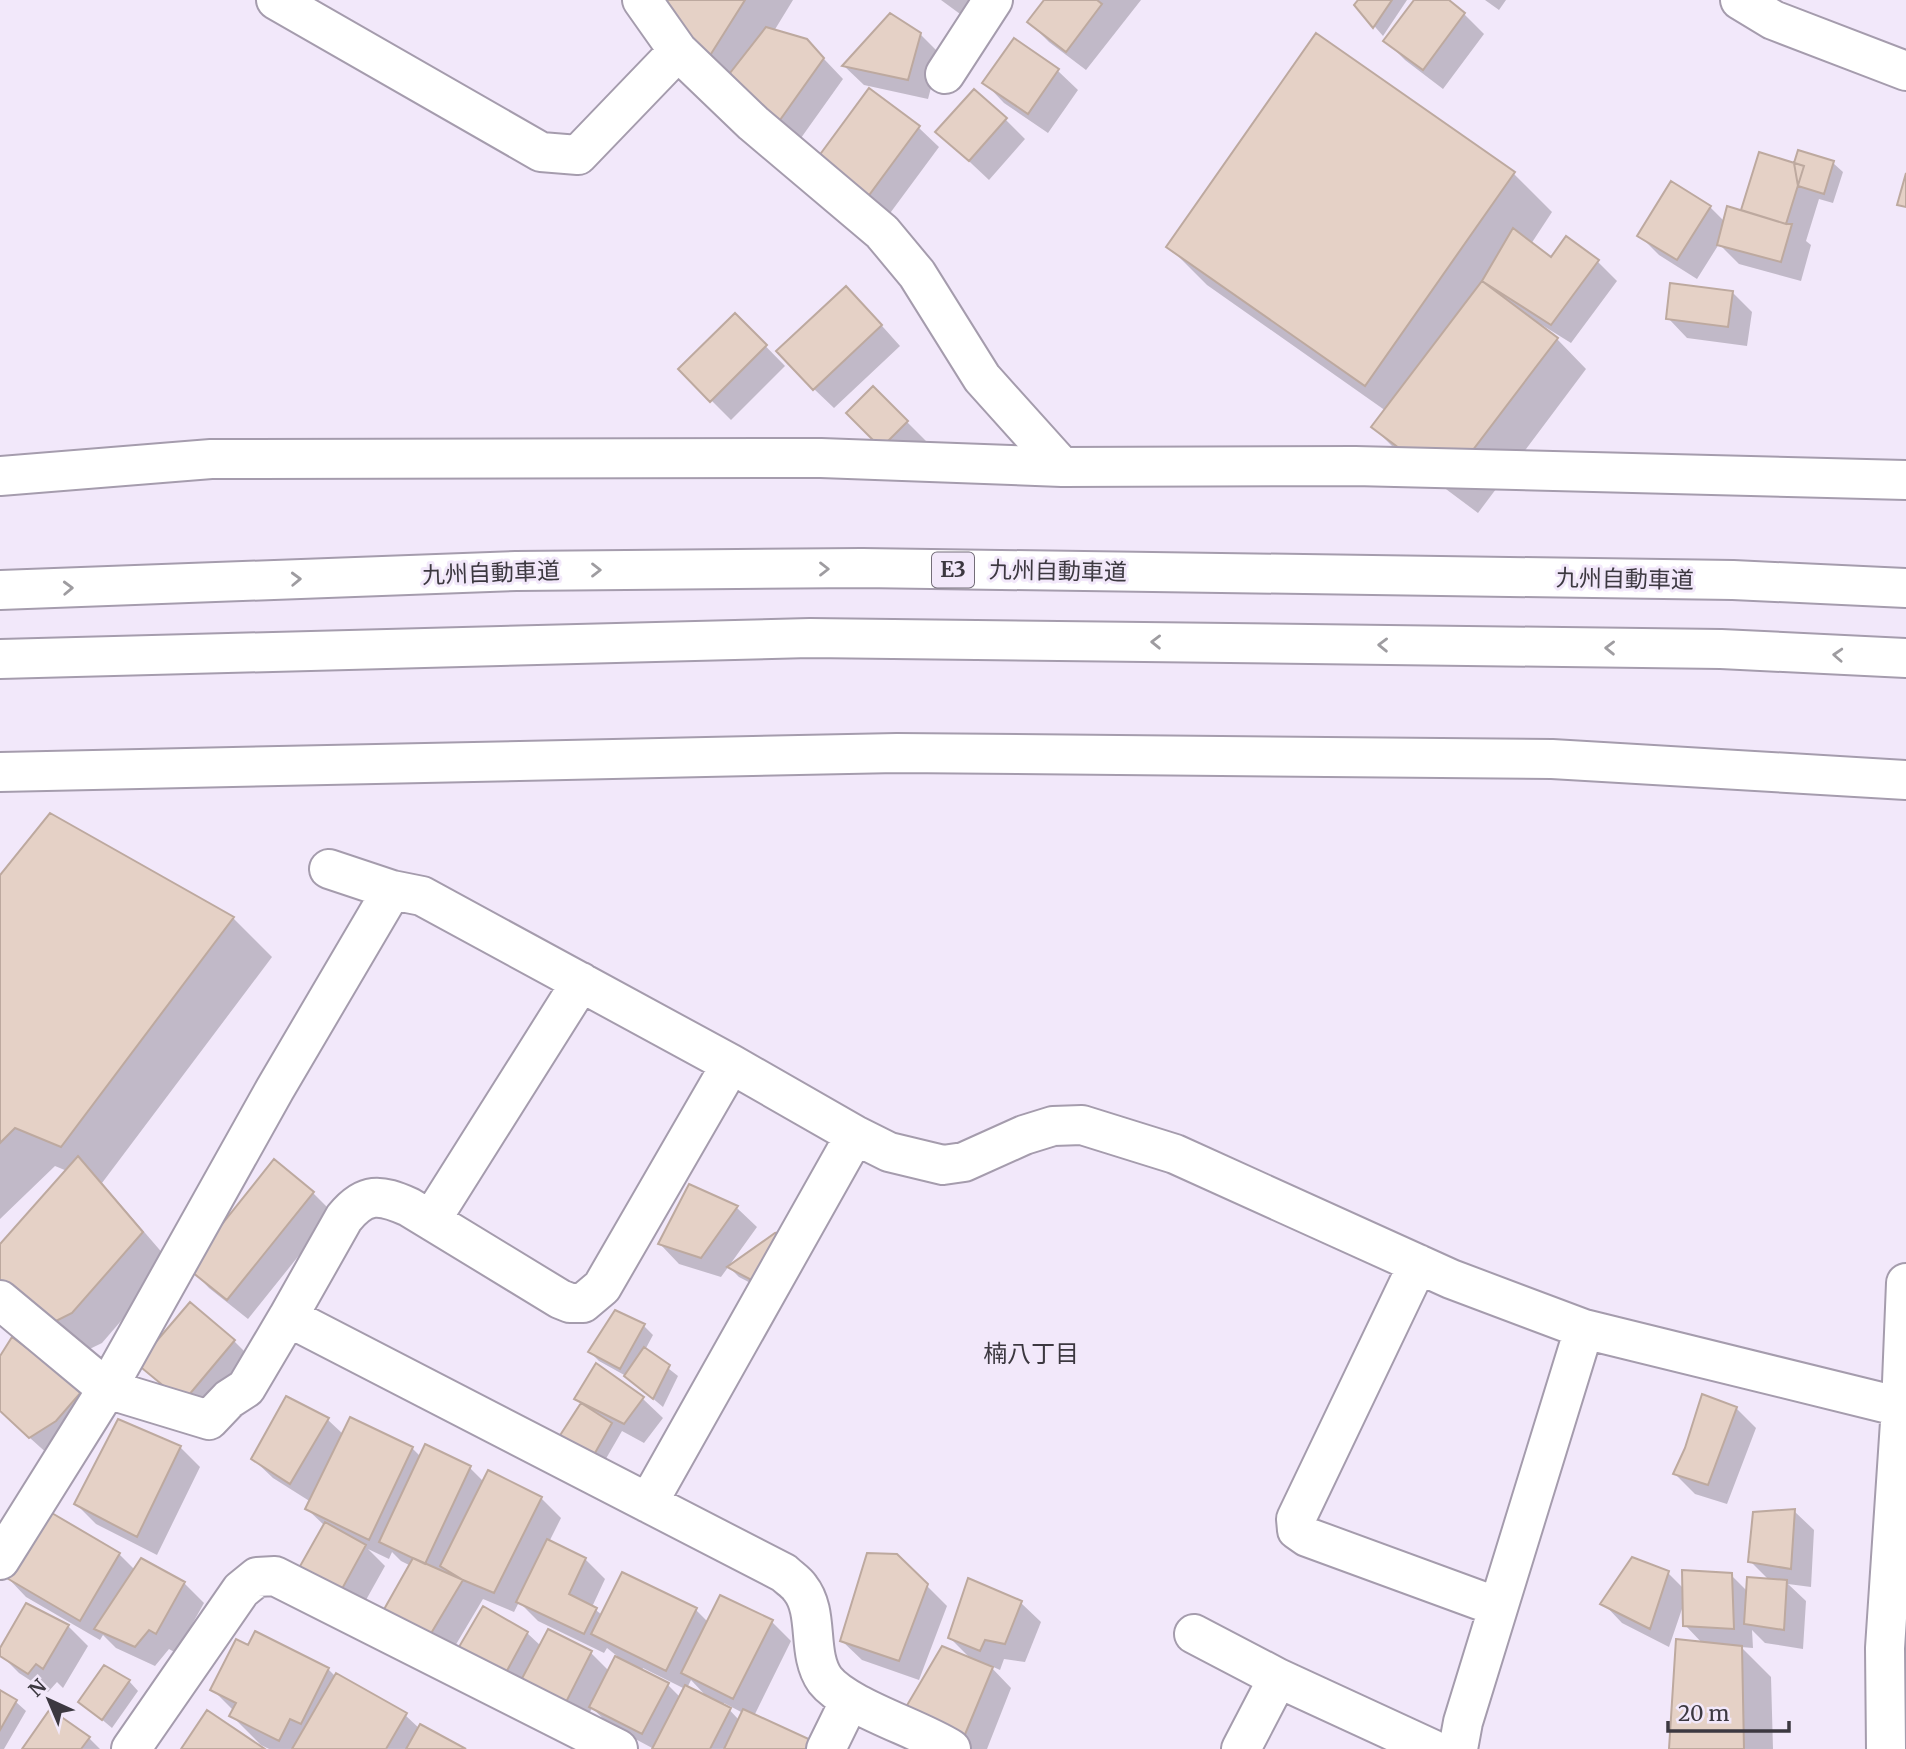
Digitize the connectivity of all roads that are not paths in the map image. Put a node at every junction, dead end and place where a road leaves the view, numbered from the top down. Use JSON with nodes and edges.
{"nodes":[{"id":1,"x":275,"y":0,"type":"edge"},
{"id":2,"x":642,"y":0,"type":"edge"},
{"id":3,"x":993,"y":0,"type":"edge"},
{"id":4,"x":1740,"y":0,"type":"edge"},
{"id":5,"x":678,"y":51,"type":"junction"},
{"id":6,"x":1906,"y":71,"type":"edge"},
{"id":7,"x":945,"y":74,"type":"dead end"},
{"id":8,"x":1062,"y":467,"type":"junction"},
{"id":9,"x":0,"y":476,"type":"edge"},
{"id":10,"x":1906,"y":480,"type":"edge"},
{"id":11,"x":1906,"y":588,"type":"edge"},
{"id":12,"x":0,"y":590,"type":"edge"},
{"id":13,"x":1906,"y":658,"type":"edge"},
{"id":14,"x":0,"y":659,"type":"edge"},
{"id":15,"x":0,"y":772,"type":"edge"},
{"id":16,"x":1906,"y":780,"type":"edge"},
{"id":17,"x":329,"y":869,"type":"dead end"},
{"id":18,"x":392,"y":890,"type":"junction"},
{"id":19,"x":581,"y":982,"type":"junction"},
{"id":20,"x":731,"y":1064,"type":"junction"},
{"id":21,"x":855,"y":1135,"type":"junction"},
{"id":22,"x":431,"y":1220,"type":"junction"},
{"id":23,"x":1418,"y":1264,"type":"junction"},
{"id":24,"x":1906,"y":1283,"type":"edge"},
{"id":25,"x":0,"y":1300,"type":"edge"},
{"id":26,"x":288,"y":1317,"type":"junction"},
{"id":27,"x":1584,"y":1329,"type":"junction"},
{"id":28,"x":107,"y":1389,"type":"junction"},
{"id":29,"x":1901,"y":1407,"type":"junction"},
{"id":30,"x":648,"y":1503,"type":"junction"},
{"id":31,"x":0,"y":1560,"type":"edge"},
{"id":32,"x":1498,"y":1607,"type":"junction"},
{"id":33,"x":1194,"y":1634,"type":"dead end"},
{"id":34,"x":1278,"y":1678,"type":"junction"},
{"id":35,"x":850,"y":1700,"type":"junction"},
{"id":36,"x":131,"y":1749,"type":"edge"},
{"id":37,"x":618,"y":1749,"type":"edge"},
{"id":38,"x":826,"y":1749,"type":"edge"},
{"id":39,"x":951,"y":1749,"type":"edge"},
{"id":40,"x":1241,"y":1749,"type":"edge"},
{"id":41,"x":1432,"y":1749,"type":"edge"},
{"id":42,"x":1458,"y":1749,"type":"edge"},
{"id":43,"x":1886,"y":1749,"type":"edge"}],
"edges":[{"from":1,"to":5,"type":"main road"},
{"from":2,"to":5,"type":"main road"},
{"from":3,"to":7,"type":"main road"},
{"from":4,"to":6,"type":"main road"},
{"from":5,"to":8,"type":"main road"},
{"from":8,"to":9,"type":"main road"},
{"from":8,"to":10,"type":"main road"},
{"from":12,"to":11,"type":"main road","name":"九州自動車道","number":"E3","one_way":true},
{"from":13,"to":14,"type":"main road","one_way":true},
{"from":15,"to":16,"type":"main road"},
{"from":17,"to":18,"type":"main road"},
{"from":18,"to":19,"type":"main road"},
{"from":18,"to":28,"type":"main road"},
{"from":19,"to":20,"type":"main road"},
{"from":19,"to":22,"type":"main road"},
{"from":20,"to":21,"type":"main road"},
{"from":20,"to":22,"type":"main road"},
{"from":21,"to":23,"type":"main road"},
{"from":21,"to":30,"type":"main road"},
{"from":22,"to":26,"type":"main road"},
{"from":23,"to":27,"type":"main road"},
{"from":23,"to":32,"type":"main road"},
{"from":24,"to":29,"type":"main road"},
{"from":25,"to":28,"type":"main road"},
{"from":26,"to":28,"type":"main road"},
{"from":26,"to":30,"type":"main road"},
{"from":27,"to":29,"type":"main road"},
{"from":27,"to":32,"type":"main road"},
{"from":28,"to":31,"type":"main road"},
{"from":29,"to":43,"type":"main road"},
{"from":30,"to":35,"type":"main road"},
{"from":32,"to":42,"type":"main road"},
{"from":33,"to":34,"type":"main road"},
{"from":34,"to":40,"type":"main road"},
{"from":34,"to":41,"type":"main road"},
{"from":35,"to":38,"type":"main road"},
{"from":35,"to":39,"type":"main road"},
{"from":36,"to":37,"type":"main road"}]}
